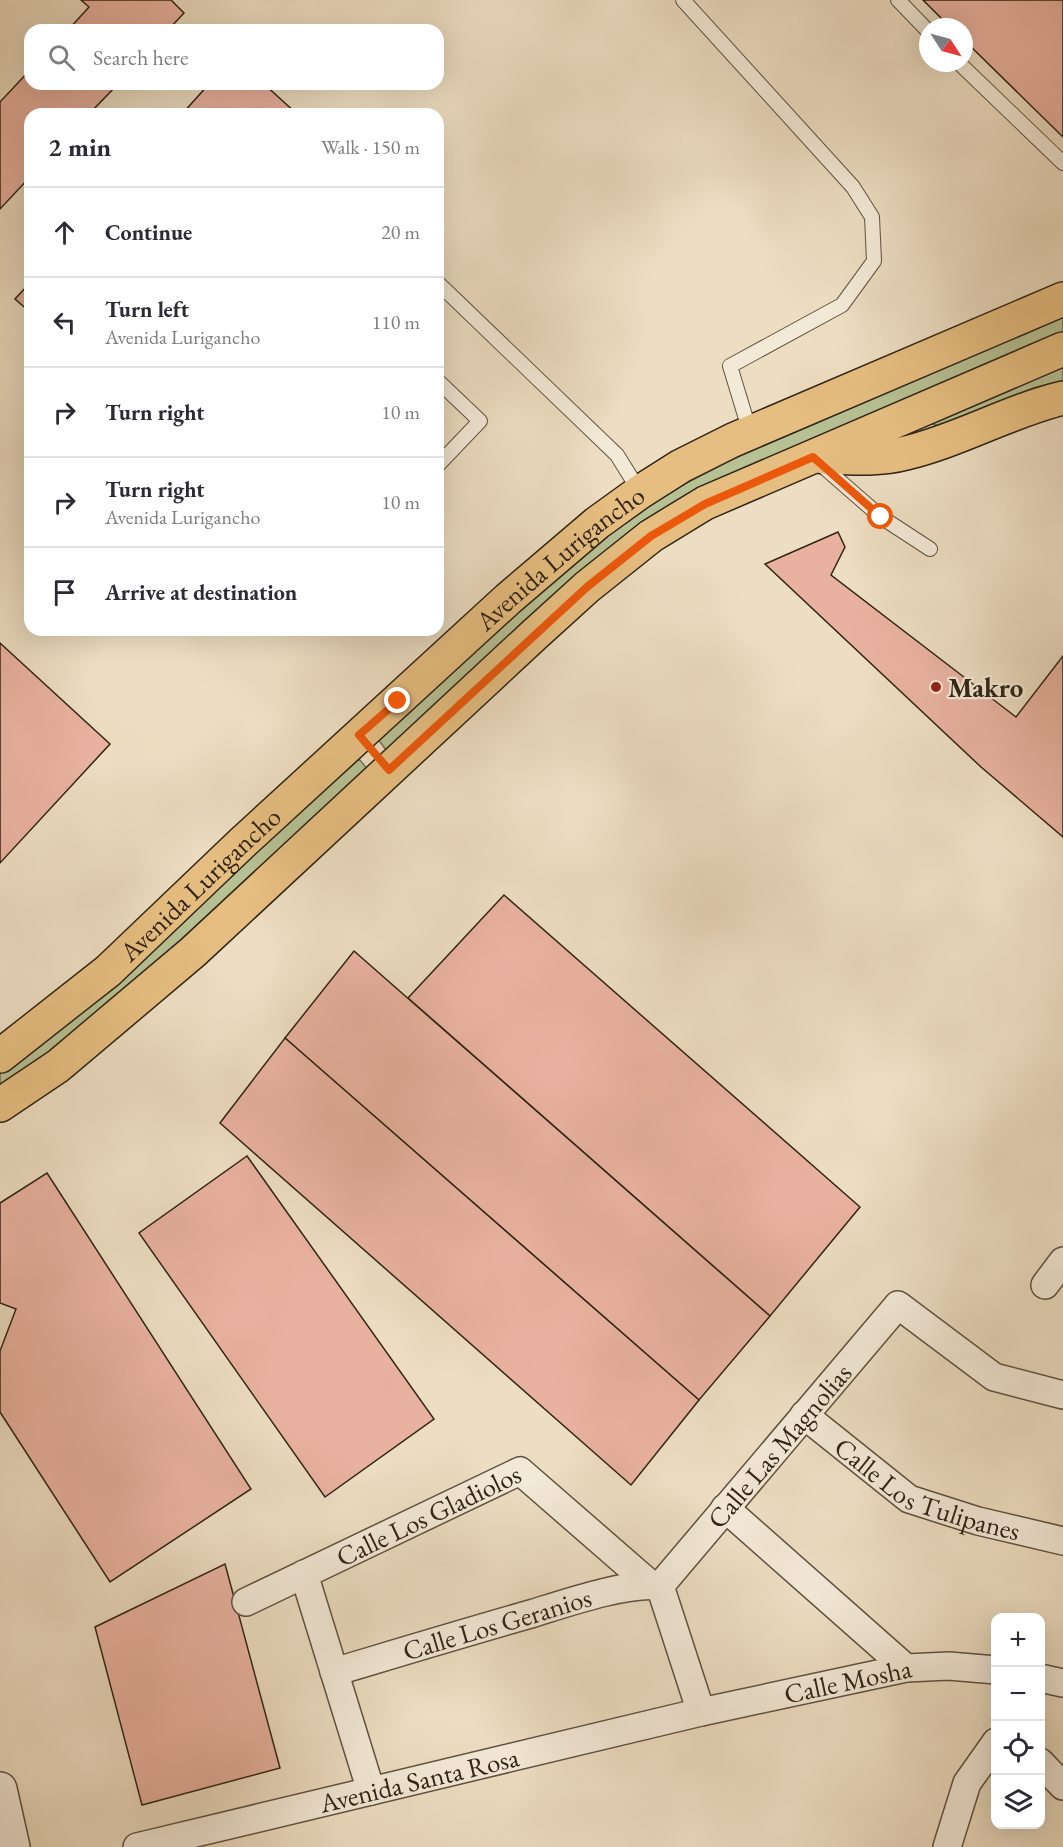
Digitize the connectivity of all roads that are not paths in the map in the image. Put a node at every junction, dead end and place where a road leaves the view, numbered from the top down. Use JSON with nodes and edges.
{"nodes":[{"id":1,"x":683,"y":0,"type":"edge"},
{"id":2,"x":898,"y":0,"type":"edge"},
{"id":3,"x":919,"y":22,"type":"edge"},
{"id":4,"x":968,"y":72,"type":"edge"},
{"id":5,"x":1063,"y":163,"type":"edge"},
{"id":6,"x":444,"y":289,"type":"edge"},
{"id":7,"x":1063,"y":299,"type":"edge"},
{"id":8,"x":1063,"y":349,"type":"edge"},
{"id":9,"x":444,"y":387,"type":"edge"},
{"id":10,"x":1063,"y":398,"type":"edge"},
{"id":11,"x":750,"y":432,"type":"junction"},
{"id":12,"x":813,"y":457,"type":"junction"},
{"id":13,"x":444,"y":459,"type":"edge"},
{"id":14,"x":640,"y":492,"type":"junction"},
{"id":15,"x":930,"y":549,"type":"dead end"},
{"id":16,"x":359,"y":735,"type":"junction"},
{"id":17,"x":389,"y":770,"type":"junction"},
{"id":18,"x":0,"y":1056,"type":"edge"},
{"id":19,"x":0,"y":1105,"type":"edge"},
{"id":20,"x":1063,"y":1261,"type":"edge"},
{"id":21,"x":1045,"y":1285,"type":"dead end"},
{"id":22,"x":1063,"y":1395,"type":"edge"},
{"id":23,"x":804,"y":1415,"type":"junction"},
{"id":24,"x":725,"y":1508,"type":"junction"},
{"id":25,"x":1063,"y":1540,"type":"edge"},
{"id":26,"x":304,"y":1574,"type":"junction"},
{"id":27,"x":655,"y":1585,"type":"junction"},
{"id":28,"x":246,"y":1602,"type":"dead end"},
{"id":29,"x":906,"y":1668,"type":"junction"},
{"id":30,"x":991,"y":1670,"type":"edge"},
{"id":31,"x":334,"y":1672,"type":"junction"},
{"id":32,"x":1045,"y":1679,"type":"edge"},
{"id":33,"x":1063,"y":1683,"type":"edge"},
{"id":34,"x":701,"y":1712,"type":"junction"},
{"id":35,"x":991,"y":1749,"type":"edge"},
{"id":36,"x":1045,"y":1766,"type":"edge"},
{"id":37,"x":1063,"y":1786,"type":"edge"},
{"id":38,"x":0,"y":1789,"type":"edge"},
{"id":39,"x":371,"y":1791,"type":"junction"},
{"id":40,"x":13,"y":1847,"type":"edge"},
{"id":41,"x":137,"y":1847,"type":"edge"},
{"id":42,"x":947,"y":1847,"type":"edge"}],
"edges":[{"from":1,"to":11,"type":"lane"},
{"from":2,"to":3,"type":"lane"},
{"from":4,"to":5,"type":"lane"},
{"from":6,"to":14,"type":"lane"},
{"from":7,"to":11,"type":"main road","name":"Avenida Lurigancho"},
{"from":8,"to":12,"type":"main road","name":"Avenida Lurigancho"},
{"from":9,"to":13,"type":"lane"},
{"from":10,"to":12,"type":"main road"},
{"from":11,"to":14,"type":"main road","name":"Avenida Lurigancho"},
{"from":12,"to":15,"type":"lane"},
{"from":12,"to":17,"type":"main road","name":"Avenida Lurigancho"},
{"from":14,"to":16,"type":"main road","name":"Avenida Lurigancho"},
{"from":16,"to":17,"type":"main road"},
{"from":16,"to":18,"type":"main road","name":"Avenida Lurigancho"},
{"from":17,"to":19,"type":"main road","name":"Avenida Lurigancho"},
{"from":20,"to":21,"type":"street"},
{"from":22,"to":23,"type":"street","name":"Calle Las Magnolias"},
{"from":23,"to":24,"type":"street","name":"Calle Las Magnolias"},
{"from":23,"to":25,"type":"street","name":"Calle Los Tulipanes"},
{"from":24,"to":27,"type":"street","name":"Calle Las Magnolias"},
{"from":24,"to":29,"type":"street"},
{"from":26,"to":27,"type":"street","name":"Calle Los Gladiolos"},
{"from":26,"to":28,"type":"street","name":"Calle Los Gladiolos"},
{"from":26,"to":31,"type":"street"},
{"from":27,"to":31,"type":"street","name":"Calle Los Geranios"},
{"from":27,"to":34,"type":"street"},
{"from":29,"to":30,"type":"street","name":"Calle Mosha"},
{"from":29,"to":34,"type":"street","name":"Calle Mosha"},
{"from":31,"to":39,"type":"street"},
{"from":32,"to":33,"type":"street"},
{"from":34,"to":39,"type":"street","name":"Avenida Santa Rosa"},
{"from":35,"to":42,"type":"street"},
{"from":36,"to":37,"type":"street"},
{"from":38,"to":40,"type":"street"},
{"from":39,"to":41,"type":"street","name":"Avenida Santa Rosa"}]}
